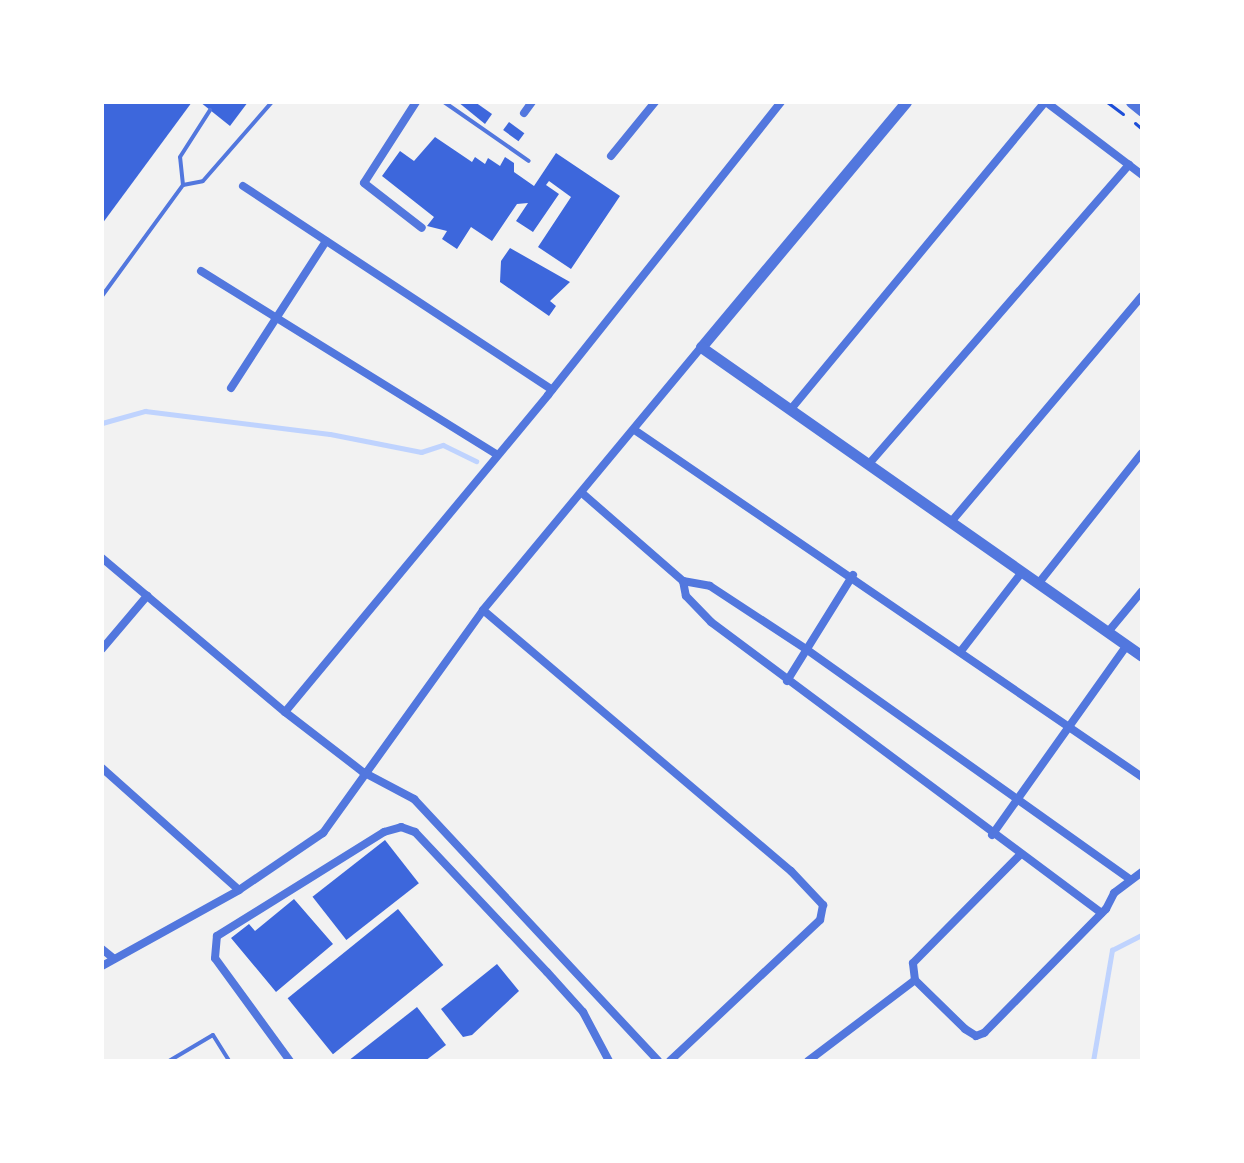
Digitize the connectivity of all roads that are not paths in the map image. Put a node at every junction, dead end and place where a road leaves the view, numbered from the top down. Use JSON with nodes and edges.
{"nodes":[{"id":1,"x":272,"y":102,"type":"edge"},
{"id":2,"x":416,"y":102,"type":"edge"},
{"id":3,"x":444,"y":102,"type":"edge"},
{"id":4,"x":532,"y":102,"type":"edge"},
{"id":5,"x":655,"y":102,"type":"edge"},
{"id":6,"x":781,"y":102,"type":"edge"},
{"id":7,"x":906,"y":102,"type":"edge"},
{"id":8,"x":1046,"y":102,"type":"edge"},
{"id":9,"x":1131,"y":102,"type":"edge"},
{"id":10,"x":210,"y":110,"type":"dead end"},
{"id":11,"x":1142,"y":111,"type":"edge"},
{"id":12,"x":524,"y":113,"type":"dead end"},
{"id":13,"x":611,"y":156,"type":"dead end"},
{"id":14,"x":529,"y":161,"type":"dead end"},
{"id":15,"x":1129,"y":165,"type":"junction"},
{"id":16,"x":1142,"y":175,"type":"edge"},
{"id":17,"x":183,"y":185,"type":"junction"},
{"id":18,"x":243,"y":186,"type":"dead end"},
{"id":19,"x":422,"y":228,"type":"dead end"},
{"id":20,"x":326,"y":241,"type":"junction"},
{"id":21,"x":201,"y":271,"type":"dead end"},
{"id":22,"x":102,"y":296,"type":"edge"},
{"id":23,"x":1142,"y":296,"type":"edge"},
{"id":24,"x":276,"y":319,"type":"junction"},
{"id":25,"x":701,"y":347,"type":"junction"},
{"id":26,"x":231,"y":388,"type":"dead end"},
{"id":27,"x":552,"y":390,"type":"junction"},
{"id":28,"x":791,"y":409,"type":"junction"},
{"id":29,"x":636,"y":431,"type":"junction"},
{"id":30,"x":495,"y":453,"type":"junction"},
{"id":31,"x":1142,"y":453,"type":"edge"},
{"id":32,"x":868,"y":465,"type":"junction"},
{"id":33,"x":582,"y":493,"type":"junction"},
{"id":34,"x":951,"y":522,"type":"junction"},
{"id":35,"x":102,"y":558,"type":"edge"},
{"id":36,"x":1022,"y":572,"type":"junction"},
{"id":37,"x":853,"y":575,"type":"junction"},
{"id":38,"x":683,"y":581,"type":"junction"},
{"id":39,"x":1038,"y":584,"type":"junction"},
{"id":40,"x":1142,"y":591,"type":"edge"},
{"id":41,"x":147,"y":596,"type":"junction"},
{"id":42,"x":483,"y":610,"type":"junction"},
{"id":43,"x":1108,"y":632,"type":"junction"},
{"id":44,"x":1127,"y":645,"type":"junction"},
{"id":45,"x":102,"y":649,"type":"edge"},
{"id":46,"x":806,"y":649,"type":"junction"},
{"id":47,"x":961,"y":651,"type":"junction"},
{"id":48,"x":1142,"y":656,"type":"edge"},
{"id":49,"x":787,"y":681,"type":"junction"},
{"id":50,"x":285,"y":712,"type":"junction"},
{"id":51,"x":1065,"y":725,"type":"junction"},
{"id":52,"x":102,"y":768,"type":"edge"},
{"id":53,"x":363,"y":772,"type":"junction"},
{"id":54,"x":1142,"y":777,"type":"edge"},
{"id":55,"x":1015,"y":799,"type":"junction"},
{"id":56,"x":992,"y":835,"type":"junction"},
{"id":57,"x":1019,"y":856,"type":"junction"},
{"id":58,"x":1142,"y":872,"type":"edge"},
{"id":59,"x":1130,"y":879,"type":"junction"},
{"id":60,"x":239,"y":890,"type":"junction"},
{"id":61,"x":1101,"y":913,"type":"junction"},
{"id":62,"x":102,"y":949,"type":"edge"},
{"id":63,"x":113,"y":958,"type":"junction"},
{"id":64,"x":102,"y":966,"type":"edge"},
{"id":65,"x":915,"y":980,"type":"junction"},
{"id":66,"x":169,"y":1061,"type":"edge"},
{"id":67,"x":229,"y":1061,"type":"edge"},
{"id":68,"x":290,"y":1061,"type":"edge"},
{"id":69,"x":609,"y":1061,"type":"edge"},
{"id":70,"x":658,"y":1061,"type":"edge"},
{"id":71,"x":670,"y":1061,"type":"edge"},
{"id":72,"x":808,"y":1061,"type":"edge"}],
"edges":[{"from":1,"to":17,"type":"lane"},
{"from":2,"to":19,"type":"street"},
{"from":3,"to":14,"type":"lane"},
{"from":4,"to":12,"type":"street"},
{"from":5,"to":13,"type":"street"},
{"from":6,"to":27,"type":"street"},
{"from":7,"to":25,"type":"street"},
{"from":8,"to":15,"type":"street"},
{"from":8,"to":28,"type":"street"},
{"from":9,"to":11,"type":"street"},
{"from":10,"to":17,"type":"lane"},
{"from":15,"to":16,"type":"street"},
{"from":15,"to":32,"type":"street"},
{"from":17,"to":22,"type":"lane"},
{"from":18,"to":20,"type":"street"},
{"from":20,"to":24,"type":"street"},
{"from":20,"to":27,"type":"street"},
{"from":21,"to":24,"type":"street"},
{"from":23,"to":34,"type":"street"},
{"from":24,"to":26,"type":"street"},
{"from":24,"to":30,"type":"street"},
{"from":25,"to":28,"type":"street"},
{"from":25,"to":29,"type":"street"},
{"from":27,"to":30,"type":"street"},
{"from":28,"to":32,"type":"street"},
{"from":29,"to":33,"type":"street"},
{"from":29,"to":37,"type":"street"},
{"from":30,"to":50,"type":"street"},
{"from":31,"to":39,"type":"street"},
{"from":32,"to":34,"type":"street"},
{"from":33,"to":38,"type":"street"},
{"from":33,"to":42,"type":"street"},
{"from":34,"to":36,"type":"street"},
{"from":35,"to":41,"type":"street"},
{"from":36,"to":39,"type":"street"},
{"from":36,"to":47,"type":"street"},
{"from":37,"to":46,"type":"street"},
{"from":37,"to":47,"type":"street"},
{"from":38,"to":46,"type":"street"},
{"from":38,"to":49,"type":"street"},
{"from":39,"to":43,"type":"street"},
{"from":40,"to":43,"type":"street"},
{"from":41,"to":45,"type":"street"},
{"from":41,"to":50,"type":"street"},
{"from":42,"to":53,"type":"street"},
{"from":42,"to":71,"type":"street"},
{"from":43,"to":44,"type":"street"},
{"from":44,"to":48,"type":"street"},
{"from":44,"to":51,"type":"street"},
{"from":46,"to":49,"type":"street"},
{"from":46,"to":55,"type":"street"},
{"from":47,"to":51,"type":"street"},
{"from":49,"to":56,"type":"street"},
{"from":50,"to":53,"type":"street"},
{"from":51,"to":54,"type":"street"},
{"from":51,"to":55,"type":"street"},
{"from":52,"to":60,"type":"street"},
{"from":53,"to":60,"type":"street"},
{"from":53,"to":70,"type":"street"},
{"from":55,"to":56,"type":"street"},
{"from":55,"to":59,"type":"street"},
{"from":56,"to":57,"type":"street"},
{"from":57,"to":61,"type":"street"},
{"from":57,"to":65,"type":"street"},
{"from":58,"to":59,"type":"street"},
{"from":59,"to":61,"type":"street"},
{"from":60,"to":63,"type":"street"},
{"from":61,"to":65,"type":"street"},
{"from":62,"to":63,"type":"street"},
{"from":63,"to":64,"type":"street"},
{"from":65,"to":72,"type":"street"},
{"from":66,"to":67,"type":"lane"},
{"from":68,"to":69,"type":"street"}]}
